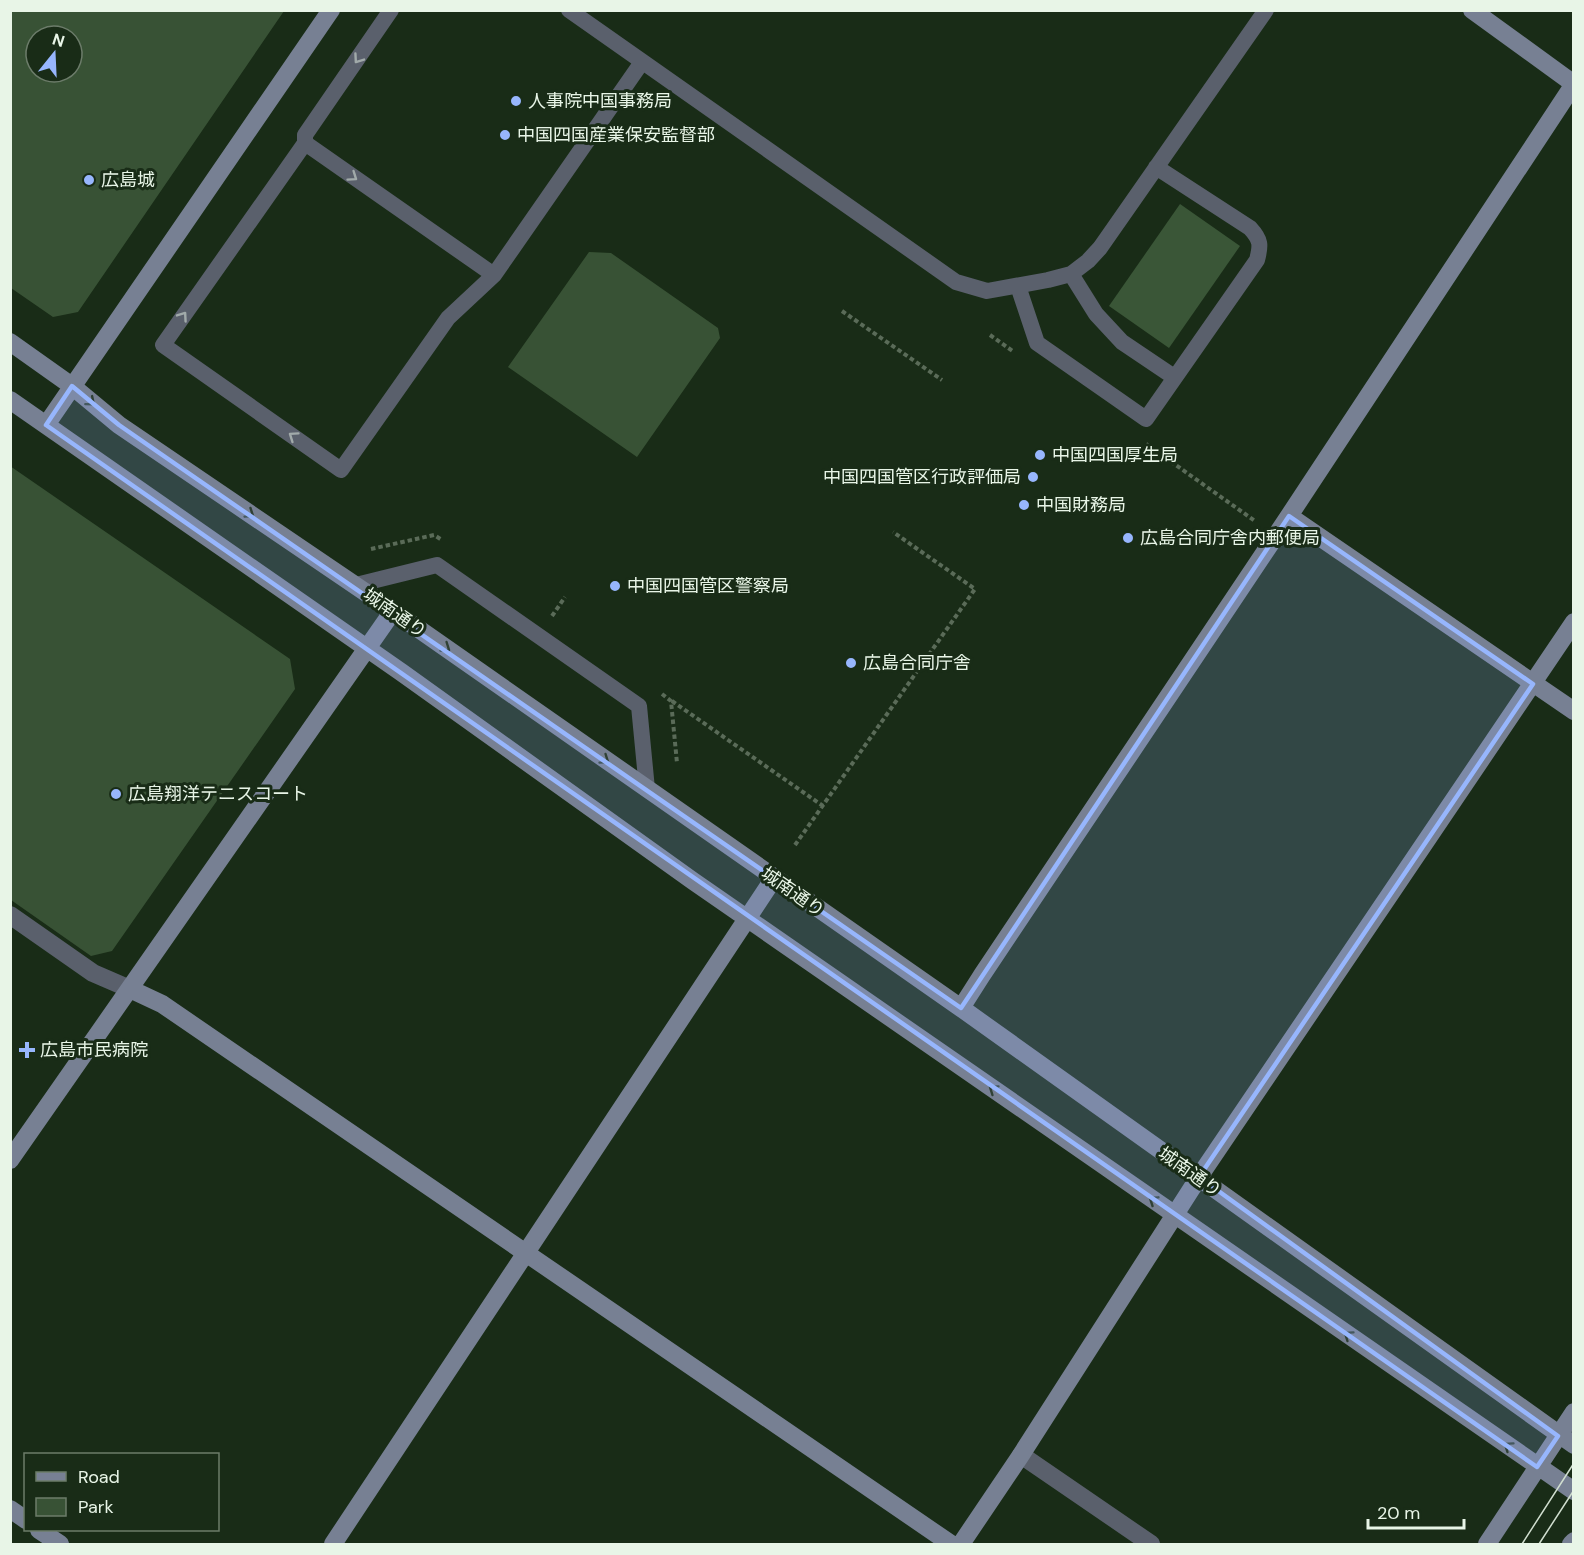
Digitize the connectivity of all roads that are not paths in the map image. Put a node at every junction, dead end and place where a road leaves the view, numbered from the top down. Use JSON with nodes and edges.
{"nodes":[{"id":1,"x":331,"y":10,"type":"edge"},
{"id":2,"x":391,"y":10,"type":"edge"},
{"id":3,"x":569,"y":10,"type":"edge"},
{"id":4,"x":1266,"y":10,"type":"edge"},
{"id":5,"x":1472,"y":10,"type":"edge"},
{"id":6,"x":642,"y":62,"type":"junction"},
{"id":7,"x":1574,"y":84,"type":"edge"},
{"id":8,"x":305,"y":143,"type":"junction"},
{"id":9,"x":1156,"y":167,"type":"junction"},
{"id":10,"x":1071,"y":274,"type":"junction"},
{"id":11,"x":494,"y":275,"type":"junction"},
{"id":12,"x":1018,"y":286,"type":"junction"},
{"id":13,"x":10,"y":342,"type":"edge"},
{"id":14,"x":1174,"y":377,"type":"junction"},
{"id":15,"x":72,"y":386,"type":"junction"},
{"id":16,"x":10,"y":400,"type":"edge"},
{"id":17,"x":46,"y":425,"type":"junction"},
{"id":18,"x":1289,"y":516,"type":"junction"},
{"id":19,"x":356,"y":585,"type":"junction"},
{"id":20,"x":393,"y":611,"type":"junction"},
{"id":21,"x":1574,"y":622,"type":"edge"},
{"id":22,"x":366,"y":648,"type":"junction"},
{"id":23,"x":1533,"y":684,"type":"junction"},
{"id":24,"x":1574,"y":711,"type":"edge"},
{"id":25,"x":647,"y":789,"type":"junction"},
{"id":26,"x":774,"y":878,"type":"junction"},
{"id":27,"x":10,"y":915,"type":"edge"},
{"id":28,"x":747,"y":919,"type":"junction"},
{"id":29,"x":130,"y":989,"type":"junction"},
{"id":30,"x":961,"y":1008,"type":"junction"},
{"id":31,"x":10,"y":1160,"type":"edge"},
{"id":32,"x":1199,"y":1177,"type":"junction"},
{"id":33,"x":1175,"y":1214,"type":"junction"},
{"id":34,"x":526,"y":1254,"type":"junction"},
{"id":35,"x":1574,"y":1412,"type":"edge"},
{"id":36,"x":1566,"y":1441,"type":"edge"},
{"id":37,"x":1021,"y":1455,"type":"junction"},
{"id":38,"x":1537,"y":1467,"type":"junction"},
{"id":39,"x":1574,"y":1491,"type":"edge"},
{"id":40,"x":10,"y":1509,"type":"edge"},
{"id":41,"x":24,"y":1519,"type":"edge"},
{"id":42,"x":40,"y":1531,"type":"edge"},
{"id":43,"x":1574,"y":1541,"type":"edge"},
{"id":44,"x":60,"y":1545,"type":"edge"},
{"id":45,"x":333,"y":1545,"type":"edge"},
{"id":46,"x":951,"y":1545,"type":"edge"},
{"id":47,"x":961,"y":1545,"type":"edge"},
{"id":48,"x":1150,"y":1545,"type":"edge"},
{"id":49,"x":1487,"y":1545,"type":"edge"},
{"id":50,"x":1571,"y":1545,"type":"edge"}],
"edges":[{"from":1,"to":15,"type":"street"},
{"from":2,"to":8,"type":"lane","one_way":true},
{"from":3,"to":6,"type":"lane"},
{"from":4,"to":9,"type":"lane"},
{"from":5,"to":7,"type":"street"},
{"from":6,"to":11,"type":"lane"},
{"from":6,"to":12,"type":"lane"},
{"from":7,"to":18,"type":"street"},
{"from":8,"to":11,"type":"lane","one_way":true},
{"from":11,"to":8,"type":"lane","one_way":true},
{"from":9,"to":10,"type":"lane"},
{"from":9,"to":14,"type":"lane"},
{"from":10,"to":12,"type":"lane"},
{"from":10,"to":14,"type":"lane"},
{"from":12,"to":14,"type":"lane"},
{"from":13,"to":15,"type":"street","name":"城南通り"},
{"from":15,"to":17,"type":"street"},
{"from":15,"to":19,"type":"street","name":"城南通り","one_way":true},
{"from":16,"to":17,"type":"street"},
{"from":17,"to":22,"type":"street"},
{"from":18,"to":23,"type":"street"},
{"from":18,"to":30,"type":"street"},
{"from":19,"to":20,"type":"street","name":"城南通り"},
{"from":19,"to":25,"type":"lane"},
{"from":20,"to":22,"type":"street"},
{"from":20,"to":25,"type":"street","name":"城南通り","one_way":true},
{"from":21,"to":23,"type":"street"},
{"from":22,"to":28,"type":"street"},
{"from":22,"to":29,"type":"street"},
{"from":23,"to":24,"type":"street"},
{"from":23,"to":32,"type":"street"},
{"from":25,"to":26,"type":"street","name":"城南通り"},
{"from":26,"to":28,"type":"street"},
{"from":26,"to":30,"type":"street","name":"城南通り"},
{"from":27,"to":29,"type":"street"},
{"from":33,"to":28,"type":"street","one_way":true},
{"from":28,"to":34,"type":"street"},
{"from":29,"to":31,"type":"street"},
{"from":29,"to":34,"type":"street"},
{"from":30,"to":32,"type":"street","name":"城南通り"},
{"from":32,"to":33,"type":"street"},
{"from":32,"to":36,"type":"street","name":"城南通り"},
{"from":33,"to":37,"type":"street"},
{"from":38,"to":33,"type":"street","one_way":true},
{"from":34,"to":45,"type":"street"},
{"from":34,"to":46,"type":"street"},
{"from":35,"to":36,"type":"street"},
{"from":36,"to":38,"type":"street"},
{"from":37,"to":47,"type":"street"},
{"from":37,"to":48,"type":"street"},
{"from":38,"to":39,"type":"street"},
{"from":38,"to":49,"type":"street"},
{"from":40,"to":41,"type":"street"},
{"from":42,"to":44,"type":"street"},
{"from":43,"to":50,"type":"street"}]}
